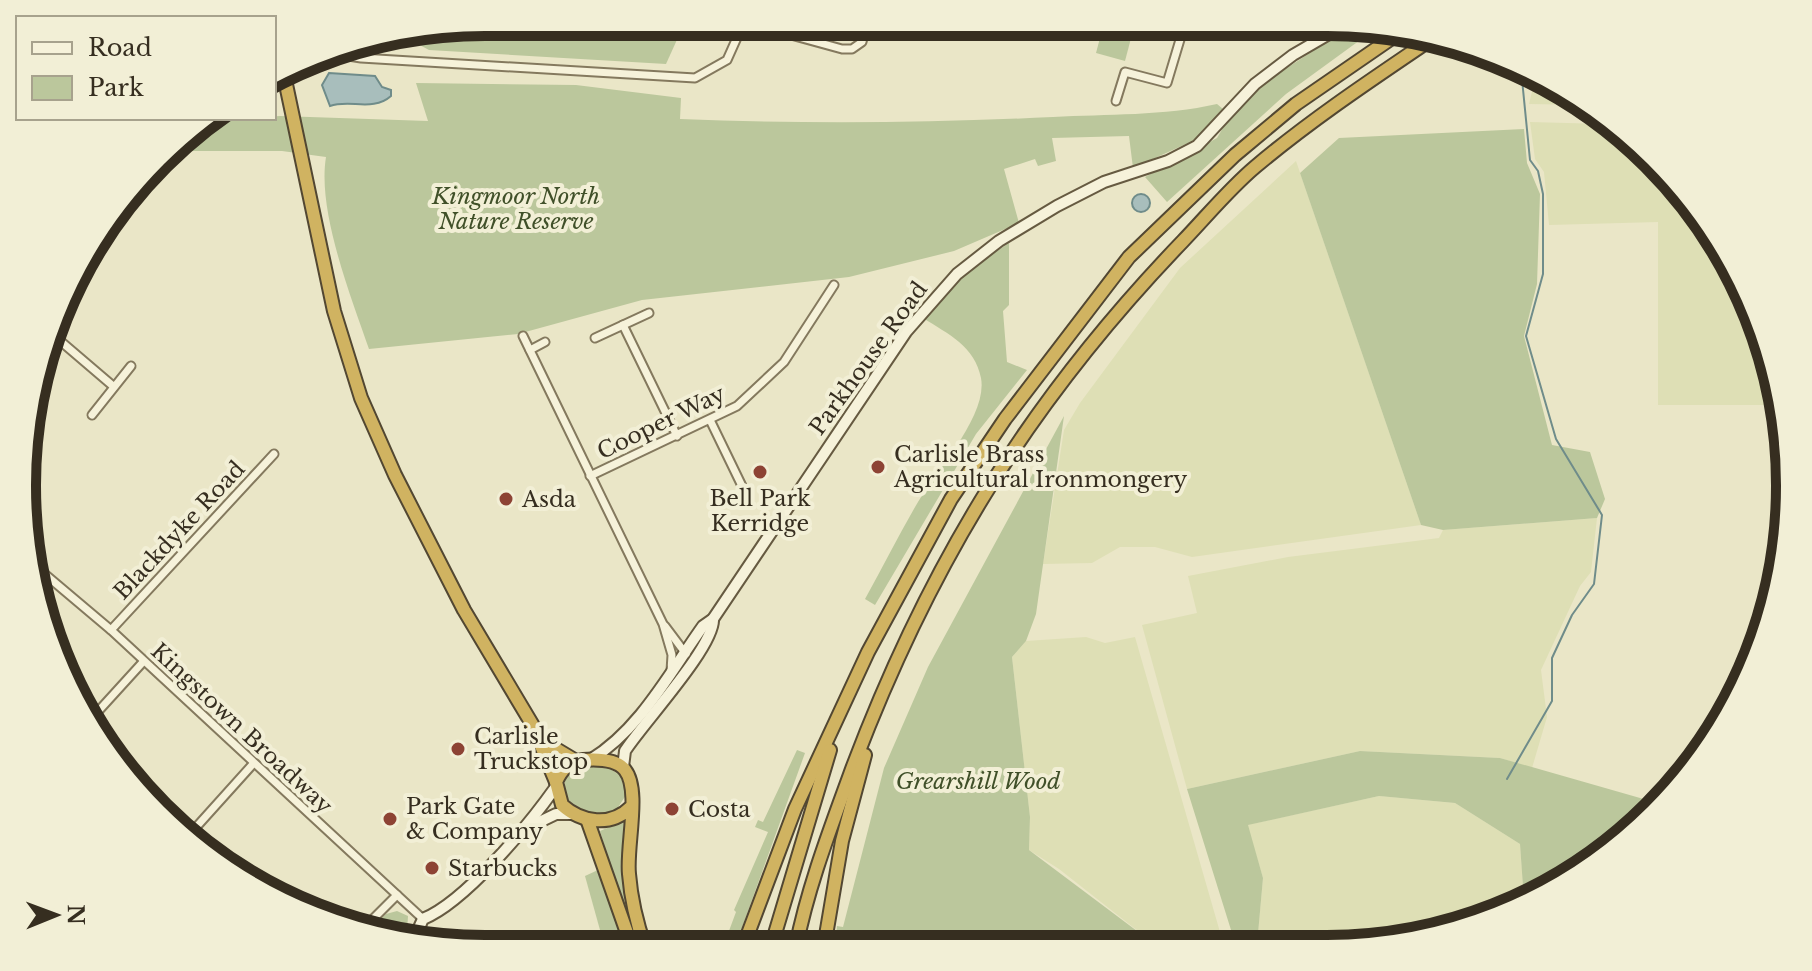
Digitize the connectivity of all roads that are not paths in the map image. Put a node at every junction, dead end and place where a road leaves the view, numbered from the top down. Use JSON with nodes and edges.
{"nodes":[{"id":1,"x":738,"y":36,"type":"edge"},
{"id":2,"x":795,"y":36,"type":"edge"},
{"id":3,"x":864,"y":36,"type":"edge"},
{"id":4,"x":1181,"y":36,"type":"edge"},
{"id":5,"x":1326,"y":36,"type":"edge"},
{"id":6,"x":1388,"y":41,"type":"edge"},
{"id":7,"x":1421,"y":46,"type":"edge"},
{"id":8,"x":352,"y":57,"type":"edge"},
{"id":9,"x":286,"y":83,"type":"edge"},
{"id":10,"x":1116,"y":101,"type":"dead end"},
{"id":11,"x":834,"y":285,"type":"dead end"},
{"id":12,"x":649,"y":313,"type":"dead end"},
{"id":13,"x":623,"y":325,"type":"junction"},
{"id":14,"x":523,"y":336,"type":"dead end"},
{"id":15,"x":595,"y":338,"type":"dead end"},
{"id":16,"x":60,"y":341,"type":"edge"},
{"id":17,"x":545,"y":342,"type":"dead end"},
{"id":18,"x":530,"y":350,"type":"junction"},
{"id":19,"x":131,"y":366,"type":"dead end"},
{"id":20,"x":113,"y":386,"type":"junction"},
{"id":21,"x":92,"y":415,"type":"dead end"},
{"id":22,"x":710,"y":420,"type":"junction"},
{"id":23,"x":677,"y":436,"type":"junction"},
{"id":24,"x":274,"y":454,"type":"dead end"},
{"id":25,"x":590,"y":476,"type":"junction"},
{"id":26,"x":742,"y":486,"type":"dead end"},
{"id":27,"x":46,"y":577,"type":"edge"},
{"id":28,"x":713,"y":619,"type":"junction"},
{"id":29,"x":663,"y":624,"type":"junction"},
{"id":30,"x":111,"y":630,"type":"junction"},
{"id":31,"x":672,"y":634,"type":"junction"},
{"id":32,"x":698,"y":634,"type":"junction"},
{"id":33,"x":682,"y":657,"type":"junction"},
{"id":34,"x":143,"y":662,"type":"junction"},
{"id":35,"x":883,"y":686,"type":"junction"},
{"id":36,"x":845,"y":705,"type":"junction"},
{"id":37,"x":97,"y":712,"type":"edge"},
{"id":38,"x":532,"y":724,"type":"junction"},
{"id":39,"x":583,"y":760,"type":"junction"},
{"id":40,"x":253,"y":764,"type":"junction"},
{"id":41,"x":623,"y":767,"type":"junction"},
{"id":42,"x":555,"y":785,"type":"junction"},
{"id":43,"x":631,"y":807,"type":"junction"},
{"id":44,"x":573,"y":814,"type":"junction"},
{"id":45,"x":587,"y":819,"type":"junction"},
{"id":46,"x":195,"y":828,"type":"edge"},
{"id":47,"x":518,"y":834,"type":"junction"},
{"id":48,"x":397,"y":895,"type":"junction"},
{"id":49,"x":423,"y":919,"type":"junction"},
{"id":50,"x":371,"y":921,"type":"edge"},
{"id":51,"x":418,"y":929,"type":"edge"},
{"id":52,"x":628,"y":935,"type":"edge"},
{"id":53,"x":642,"y":935,"type":"edge"},
{"id":54,"x":748,"y":935,"type":"edge"},
{"id":55,"x":775,"y":935,"type":"edge"},
{"id":56,"x":799,"y":935,"type":"edge"},
{"id":57,"x":826,"y":935,"type":"edge"}],
"edges":[{"from":1,"to":8,"type":"street"},
{"from":2,"to":3,"type":"street"},
{"from":4,"to":10,"type":"street"},
{"from":5,"to":28,"type":"street","name":"Parkhouse Road"},
{"from":6,"to":36,"type":"highway"},
{"from":7,"to":35,"type":"highway"},
{"from":9,"to":38,"type":"highway"},
{"from":11,"to":22,"type":"street","name":"Cooper Way"},
{"from":12,"to":13,"type":"street"},
{"from":13,"to":15,"type":"street"},
{"from":13,"to":23,"type":"street"},
{"from":14,"to":18,"type":"street"},
{"from":16,"to":20,"type":"street"},
{"from":17,"to":18,"type":"street"},
{"from":18,"to":25,"type":"street"},
{"from":19,"to":20,"type":"street"},
{"from":20,"to":21,"type":"street"},
{"from":22,"to":23,"type":"street","name":"Cooper Way"},
{"from":22,"to":26,"type":"street"},
{"from":23,"to":25,"type":"street","name":"Cooper Way"},
{"from":24,"to":30,"type":"street","name":"Blackdyke Road"},
{"from":25,"to":29,"type":"street"},
{"from":27,"to":30,"type":"street","name":"Kingstown Broadway"},
{"from":28,"to":32,"type":"street","name":"Parkhouse Road"},
{"from":28,"to":33,"type":"street","name":"Parkhouse Road"},
{"from":29,"to":31,"type":"street"},
{"from":29,"to":33,"type":"street"},
{"from":30,"to":34,"type":"street","name":"Kingstown Broadway"},
{"from":31,"to":32,"type":"street"},
{"from":31,"to":33,"type":"street"},
{"from":32,"to":33,"type":"street","name":"Parkhouse Road"},
{"from":33,"to":39,"type":"street","name":"Parkhouse Road"},
{"from":33,"to":41,"type":"street","name":"Parkhouse Road"},
{"from":34,"to":37,"type":"street"},
{"from":34,"to":40,"type":"street","name":"Kingstown Broadway"},
{"from":35,"to":56,"type":"highway"},
{"from":35,"to":57,"type":"highway"},
{"from":36,"to":54,"type":"highway"},
{"from":36,"to":55,"type":"highway"},
{"from":38,"to":39,"type":"highway"},
{"from":38,"to":42,"type":"highway"},
{"from":39,"to":41,"type":"highway"},
{"from":39,"to":42,"type":"highway"},
{"from":40,"to":46,"type":"street"},
{"from":40,"to":48,"type":"street","name":"Kingstown Broadway"},
{"from":41,"to":43,"type":"highway"},
{"from":42,"to":44,"type":"highway"},
{"from":42,"to":47,"type":"street"},
{"from":43,"to":45,"type":"highway"},
{"from":43,"to":53,"type":"highway"},
{"from":44,"to":45,"type":"highway"},
{"from":44,"to":47,"type":"street"},
{"from":45,"to":52,"type":"highway"},
{"from":47,"to":49,"type":"street"},
{"from":48,"to":49,"type":"street","name":"Kingstown Broadway"},
{"from":48,"to":50,"type":"street"},
{"from":49,"to":51,"type":"street"}]}
